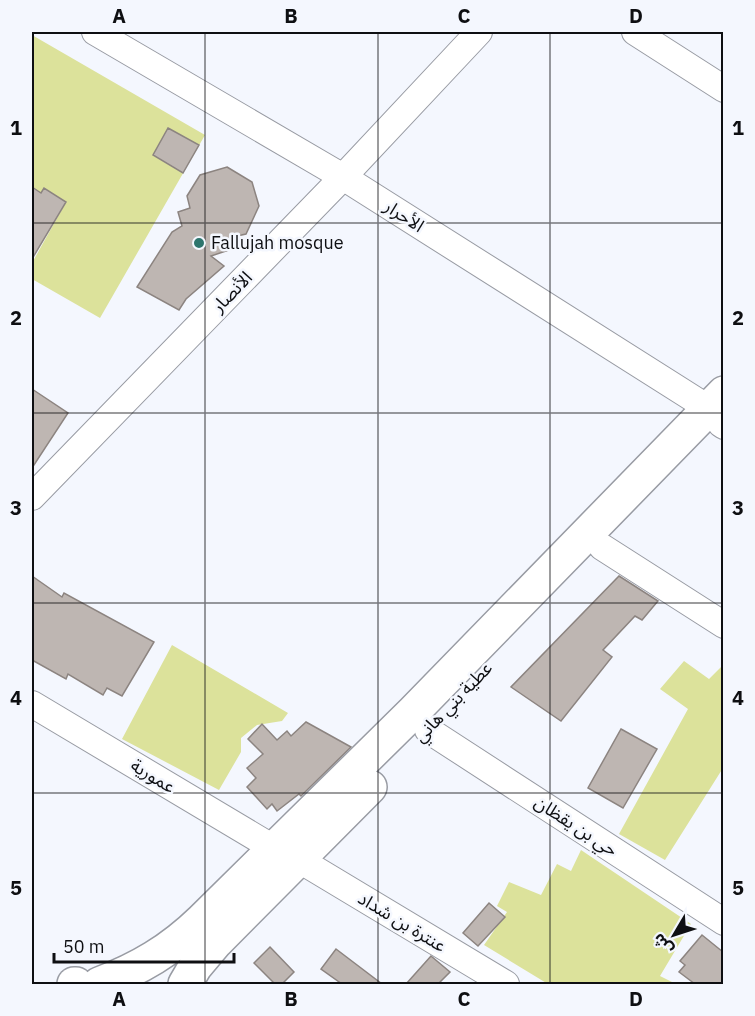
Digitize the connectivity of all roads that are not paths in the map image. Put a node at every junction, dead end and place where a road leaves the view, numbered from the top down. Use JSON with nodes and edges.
{"nodes":[{"id":1,"x":95,"y":32,"type":"edge"},
{"id":2,"x":479,"y":32,"type":"edge"},
{"id":3,"x":635,"y":32,"type":"edge"},
{"id":4,"x":723,"y":90,"type":"edge"},
{"id":5,"x":343,"y":177,"type":"junction"},
{"id":6,"x":720,"y":414,"type":"edge"},
{"id":7,"x":32,"y":497,"type":"edge"},
{"id":8,"x":603,"y":547,"type":"junction"},
{"id":9,"x":723,"y":625,"type":"edge"},
{"id":10,"x":32,"y":704,"type":"edge"},
{"id":11,"x":428,"y":730,"type":"junction"},
{"id":12,"x":286,"y":854,"type":"junction"},
{"id":13,"x":723,"y":922,"type":"edge"},
{"id":14,"x":99,"y":984,"type":"edge"},
{"id":15,"x":186,"y":984,"type":"edge"},
{"id":16,"x":506,"y":984,"type":"edge"}],
"edges":[{"from":1,"to":5,"type":"street","name":"الأحرار"},
{"from":2,"to":5,"type":"street","name":"الأنصار"},
{"from":3,"to":4,"type":"street"},
{"from":5,"to":6,"type":"street","name":"الأحرار"},
{"from":5,"to":7,"type":"street","name":"الأنصار"},
{"from":6,"to":8,"type":"main road","name":"عطية بني هاني"},
{"from":6,"to":12,"type":"main road"},
{"from":8,"to":9,"type":"street"},
{"from":8,"to":11,"type":"main road","name":"عطية بني هاني"},
{"from":10,"to":12,"type":"street","name":"عمورية"},
{"from":11,"to":12,"type":"main road","name":"عطية بني هاني"},
{"from":11,"to":13,"type":"street","name":"حي بن يقظان"},
{"from":12,"to":14,"type":"main road"},
{"from":12,"to":15,"type":"main road","name":"عطية بني هاني"},
{"from":12,"to":16,"type":"street","name":"عنترة بن شداد"}]}
